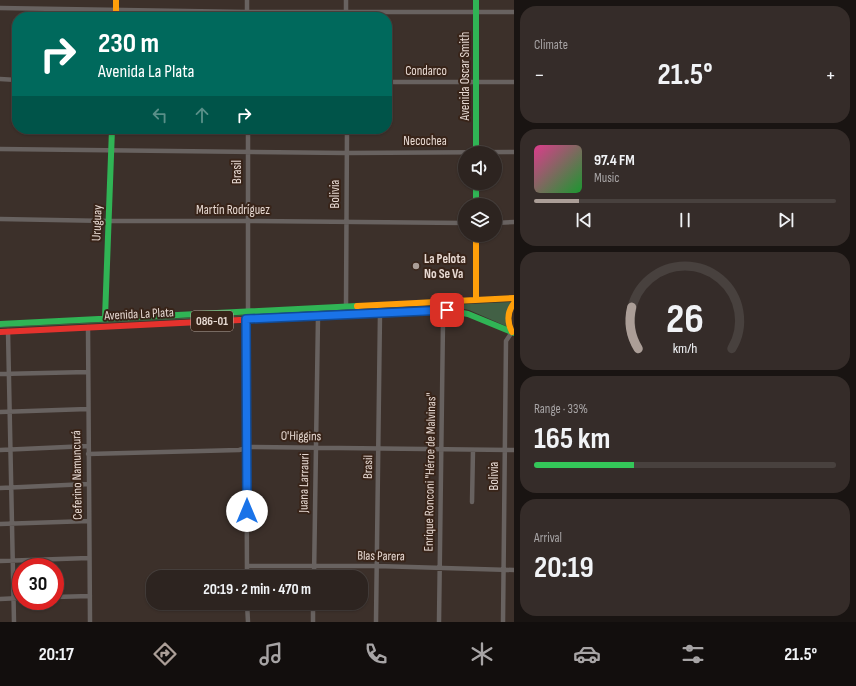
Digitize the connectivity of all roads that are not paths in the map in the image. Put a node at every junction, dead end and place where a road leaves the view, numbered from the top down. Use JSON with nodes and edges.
{"nodes":[{"id":1,"x":116,"y":0,"type":"edge"},
{"id":2,"x":247,"y":0,"type":"edge"},
{"id":3,"x":346,"y":0,"type":"edge"},
{"id":4,"x":476,"y":0,"type":"edge"},
{"id":5,"x":0,"y":8,"type":"edge"},
{"id":6,"x":77,"y":12,"type":"edge"},
{"id":7,"x":116,"y":12,"type":"edge"},
{"id":8,"x":247,"y":12,"type":"edge"},
{"id":9,"x":346,"y":12,"type":"edge"},
{"id":10,"x":476,"y":12,"type":"junction"},
{"id":11,"x":514,"y":12,"type":"edge"},
{"id":12,"x":392,"y":13,"type":"edge"},
{"id":13,"x":0,"y":79,"type":"edge"},
{"id":14,"x":12,"y":80,"type":"edge"},
{"id":15,"x":392,"y":82,"type":"edge"},
{"id":16,"x":476,"y":82,"type":"junction"},
{"id":17,"x":514,"y":82,"type":"edge"},
{"id":18,"x":112,"y":134,"type":"edge"},
{"id":19,"x":248,"y":134,"type":"edge"},
{"id":20,"x":347,"y":134,"type":"edge"},
{"id":21,"x":476,"y":146,"type":"edge"},
{"id":22,"x":0,"y":149,"type":"edge"},
{"id":23,"x":111,"y":151,"type":"junction"},
{"id":24,"x":248,"y":151,"type":"junction"},
{"id":25,"x":458,"y":152,"type":"edge"},
{"id":26,"x":502,"y":152,"type":"edge"},
{"id":27,"x":514,"y":152,"type":"edge"},
{"id":28,"x":346,"y":153,"type":"junction"},
{"id":29,"x":0,"y":219,"type":"edge"},
{"id":30,"x":248,"y":220,"type":"junction"},
{"id":31,"x":108,"y":221,"type":"junction"},
{"id":32,"x":346,"y":222,"type":"junction"},
{"id":33,"x":514,"y":222,"type":"edge"},
{"id":34,"x":458,"y":223,"type":"edge"},
{"id":35,"x":502,"y":223,"type":"edge"},
{"id":36,"x":476,"y":242,"type":"edge"},
{"id":37,"x":514,"y":298,"type":"edge"},
{"id":38,"x":476,"y":300,"type":"junction"},
{"id":39,"x":514,"y":303,"type":"edge"},
{"id":40,"x":346,"y":306,"type":"junction"},
{"id":41,"x":248,"y":312,"type":"junction"},
{"id":42,"x":380,"y":313,"type":"junction"},
{"id":43,"x":318,"y":316,"type":"junction"},
{"id":44,"x":105,"y":318,"type":"junction"},
{"id":45,"x":246,"y":319,"type":"junction"},
{"id":46,"x":442,"y":322,"type":"dead end"},
{"id":47,"x":0,"y":324,"type":"edge"},
{"id":48,"x":88,"y":327,"type":"junction"},
{"id":49,"x":0,"y":332,"type":"edge"},
{"id":50,"x":8,"y":332,"type":"junction"},
{"id":51,"x":513,"y":332,"type":"edge"},
{"id":52,"x":88,"y":372,"type":"junction"},
{"id":53,"x":0,"y":374,"type":"edge"},
{"id":54,"x":9,"y":374,"type":"junction"},
{"id":55,"x":88,"y":409,"type":"junction"},
{"id":56,"x":0,"y":412,"type":"edge"},
{"id":57,"x":9,"y":412,"type":"junction"},
{"id":58,"x":88,"y":446,"type":"junction"},
{"id":59,"x":246,"y":448,"type":"junction"},
{"id":60,"x":315,"y":448,"type":"junction"},
{"id":61,"x":379,"y":448,"type":"junction"},
{"id":62,"x":441,"y":449,"type":"junction"},
{"id":63,"x":0,"y":450,"type":"edge"},
{"id":64,"x":10,"y":450,"type":"junction"},
{"id":65,"x":473,"y":450,"type":"junction"},
{"id":66,"x":505,"y":450,"type":"junction"},
{"id":67,"x":514,"y":450,"type":"edge"},
{"id":68,"x":88,"y":454,"type":"junction"},
{"id":69,"x":88,"y":484,"type":"junction"},
{"id":70,"x":0,"y":488,"type":"edge"},
{"id":71,"x":12,"y":488,"type":"junction"},
{"id":72,"x":472,"y":502,"type":"dead end"},
{"id":73,"x":89,"y":521,"type":"junction"},
{"id":74,"x":0,"y":524,"type":"edge"},
{"id":75,"x":12,"y":524,"type":"junction"},
{"id":76,"x":13,"y":558,"type":"edge"},
{"id":77,"x":90,"y":558,"type":"junction"},
{"id":78,"x":64,"y":559,"type":"edge"},
{"id":79,"x":0,"y":561,"type":"edge"},
{"id":80,"x":12,"y":561,"type":"edge"},
{"id":81,"x":247,"y":566,"type":"junction"},
{"id":82,"x":314,"y":566,"type":"junction"},
{"id":83,"x":377,"y":566,"type":"junction"},
{"id":84,"x":440,"y":568,"type":"junction"},
{"id":85,"x":247,"y":570,"type":"edge"},
{"id":86,"x":314,"y":570,"type":"edge"},
{"id":87,"x":504,"y":570,"type":"junction"},
{"id":88,"x":514,"y":570,"type":"edge"},
{"id":89,"x":90,"y":596,"type":"junction"},
{"id":90,"x":64,"y":597,"type":"edge"},
{"id":91,"x":0,"y":599,"type":"edge"},
{"id":92,"x":12,"y":599,"type":"edge"},
{"id":93,"x":13,"y":610,"type":"edge"},
{"id":94,"x":247,"y":610,"type":"edge"},
{"id":95,"x":313,"y":610,"type":"edge"},
{"id":96,"x":14,"y":622,"type":"edge"},
{"id":97,"x":90,"y":622,"type":"edge"},
{"id":98,"x":248,"y":622,"type":"edge"},
{"id":99,"x":312,"y":622,"type":"edge"},
{"id":100,"x":376,"y":622,"type":"edge"},
{"id":101,"x":439,"y":622,"type":"edge"},
{"id":102,"x":504,"y":622,"type":"edge"}],
"edges":[{"from":1,"to":7,"type":"main road"},
{"from":2,"to":8,"type":"street"},
{"from":3,"to":9,"type":"street"},
{"from":4,"to":10,"type":"main road","name":"Avenida Oscar Smith"},
{"from":5,"to":6,"type":"street"},
{"from":10,"to":11,"type":"street"},
{"from":10,"to":12,"type":"street"},
{"from":10,"to":16,"type":"main road","name":"Avenida Oscar Smith"},
{"from":13,"to":14,"type":"street"},
{"from":15,"to":16,"type":"street","name":"Condarco"},
{"from":16,"to":17,"type":"street","name":"Condarco"},
{"from":16,"to":21,"type":"main road","name":"Avenida Oscar Smith"},
{"from":18,"to":23,"type":"main road","name":"Uruguay"},
{"from":19,"to":24,"type":"street","name":"Brasil"},
{"from":20,"to":28,"type":"street","name":"Bolivia"},
{"from":22,"to":23,"type":"street","name":"Necochea"},
{"from":23,"to":24,"type":"street","name":"Necochea"},
{"from":23,"to":31,"type":"main road","name":"Uruguay"},
{"from":24,"to":28,"type":"street","name":"Necochea"},
{"from":24,"to":30,"type":"street","name":"Brasil"},
{"from":25,"to":28,"type":"street","name":"Necochea"},
{"from":26,"to":27,"type":"street","name":"Necochea"},
{"from":28,"to":32,"type":"street","name":"Bolivia"},
{"from":29,"to":31,"type":"street","name":"Martín Rodríguez"},
{"from":30,"to":31,"type":"street","name":"Martín Rodríguez"},
{"from":30,"to":32,"type":"street","name":"Martín Rodríguez"},
{"from":30,"to":41,"type":"street","name":"Brasil"},
{"from":31,"to":44,"type":"main road","name":"Uruguay"},
{"from":32,"to":34,"type":"street","name":"Martín Rodríguez"},
{"from":32,"to":40,"type":"street","name":"Bolivia"},
{"from":33,"to":35,"type":"street"},
{"from":36,"to":38,"type":"main road"},
{"from":37,"to":38,"type":"main road","name":"Avenida La Plata","number":"086-01"},
{"from":38,"to":40,"type":"main road","name":"Avenida La Plata","number":"086-01"},
{"from":39,"to":51,"type":"main road"},
{"from":40,"to":41,"type":"main road","name":"Avenida La Plata","number":"086-01"},
{"from":41,"to":44,"type":"main road","name":"Avenida La Plata","number":"086-01"},
{"from":42,"to":43,"type":"main road","name":"Avenida La Plata","number":"086-01"},
{"from":42,"to":51,"type":"main road","name":"Avenida La Plata","number":"086-01"},
{"from":42,"to":61,"type":"street","name":"Brasil"},
{"from":43,"to":45,"type":"main road","name":"Avenida La Plata","number":"086-01"},
{"from":43,"to":60,"type":"street","name":"Juana Larrauri"},
{"from":44,"to":47,"type":"main road","name":"Avenida La Plata","number":"086-01"},
{"from":45,"to":48,"type":"main road","name":"Avenida La Plata","number":"086-01"},
{"from":45,"to":59,"type":"street"},
{"from":46,"to":62,"type":"street","name":"Enrique Ronconi \"Héroe de Malvinas\""},
{"from":48,"to":50,"type":"main road","name":"Avenida La Plata","number":"086-01"},
{"from":48,"to":52,"type":"street","name":"Ceferino Namuncurá"},
{"from":49,"to":50,"type":"main road","name":"Avenida La Plata","number":"086-01"},
{"from":50,"to":54,"type":"street"},
{"from":51,"to":66,"type":"street","name":"Bolivia"},
{"from":52,"to":54,"type":"street"},
{"from":52,"to":55,"type":"street","name":"Ceferino Namuncurá"},
{"from":53,"to":54,"type":"street"},
{"from":54,"to":57,"type":"street"},
{"from":55,"to":57,"type":"street"},
{"from":55,"to":58,"type":"street","name":"Ceferino Namuncurá"},
{"from":56,"to":57,"type":"street"},
{"from":57,"to":64,"type":"street"},
{"from":58,"to":64,"type":"street"},
{"from":58,"to":68,"type":"street","name":"Ceferino Namuncurá"},
{"from":59,"to":60,"type":"street","name":"O'Higgins"},
{"from":59,"to":68,"type":"street","name":"O'Higgins"},
{"from":59,"to":81,"type":"street"},
{"from":60,"to":61,"type":"street","name":"O'Higgins"},
{"from":60,"to":82,"type":"street","name":"Juana Larrauri"},
{"from":61,"to":62,"type":"street","name":"O'Higgins"},
{"from":61,"to":83,"type":"street","name":"Brasil"},
{"from":62,"to":65,"type":"street","name":"O'Higgins"},
{"from":62,"to":84,"type":"street","name":"Enrique Ronconi \"Héroe de Malvinas\""},
{"from":63,"to":64,"type":"street"},
{"from":64,"to":71,"type":"street"},
{"from":65,"to":66,"type":"street","name":"O'Higgins"},
{"from":65,"to":72,"type":"street"},
{"from":66,"to":67,"type":"street","name":"O'Higgins"},
{"from":66,"to":87,"type":"street","name":"Bolivia"},
{"from":68,"to":69,"type":"street","name":"Ceferino Namuncurá"},
{"from":69,"to":71,"type":"street"},
{"from":69,"to":73,"type":"street","name":"Ceferino Namuncurá"},
{"from":70,"to":71,"type":"street"},
{"from":71,"to":75,"type":"street"},
{"from":73,"to":75,"type":"street"},
{"from":73,"to":77,"type":"street","name":"Ceferino Namuncurá"},
{"from":74,"to":75,"type":"street"},
{"from":75,"to":76,"type":"street"},
{"from":77,"to":78,"type":"street"},
{"from":77,"to":89,"type":"street","name":"Ceferino Namuncurá"},
{"from":79,"to":80,"type":"street"},
{"from":81,"to":82,"type":"street","name":"Blas Parera"},
{"from":81,"to":85,"type":"street"},
{"from":82,"to":83,"type":"street","name":"Blas Parera"},
{"from":82,"to":86,"type":"street","name":"Juana Larrauri"},
{"from":83,"to":84,"type":"street","name":"Blas Parera"},
{"from":83,"to":100,"type":"street","name":"Brasil"},
{"from":84,"to":87,"type":"street","name":"Blas Parera"},
{"from":84,"to":101,"type":"street","name":"Enrique Ronconi \"Héroe de Malvinas\""},
{"from":87,"to":88,"type":"street","name":"Blas Parera"},
{"from":87,"to":102,"type":"street","name":"Bolivia"},
{"from":89,"to":90,"type":"street"},
{"from":89,"to":97,"type":"street","name":"Ceferino Namuncurá"},
{"from":91,"to":92,"type":"street"},
{"from":93,"to":96,"type":"street"},
{"from":94,"to":98,"type":"street"},
{"from":95,"to":99,"type":"street"}]}
